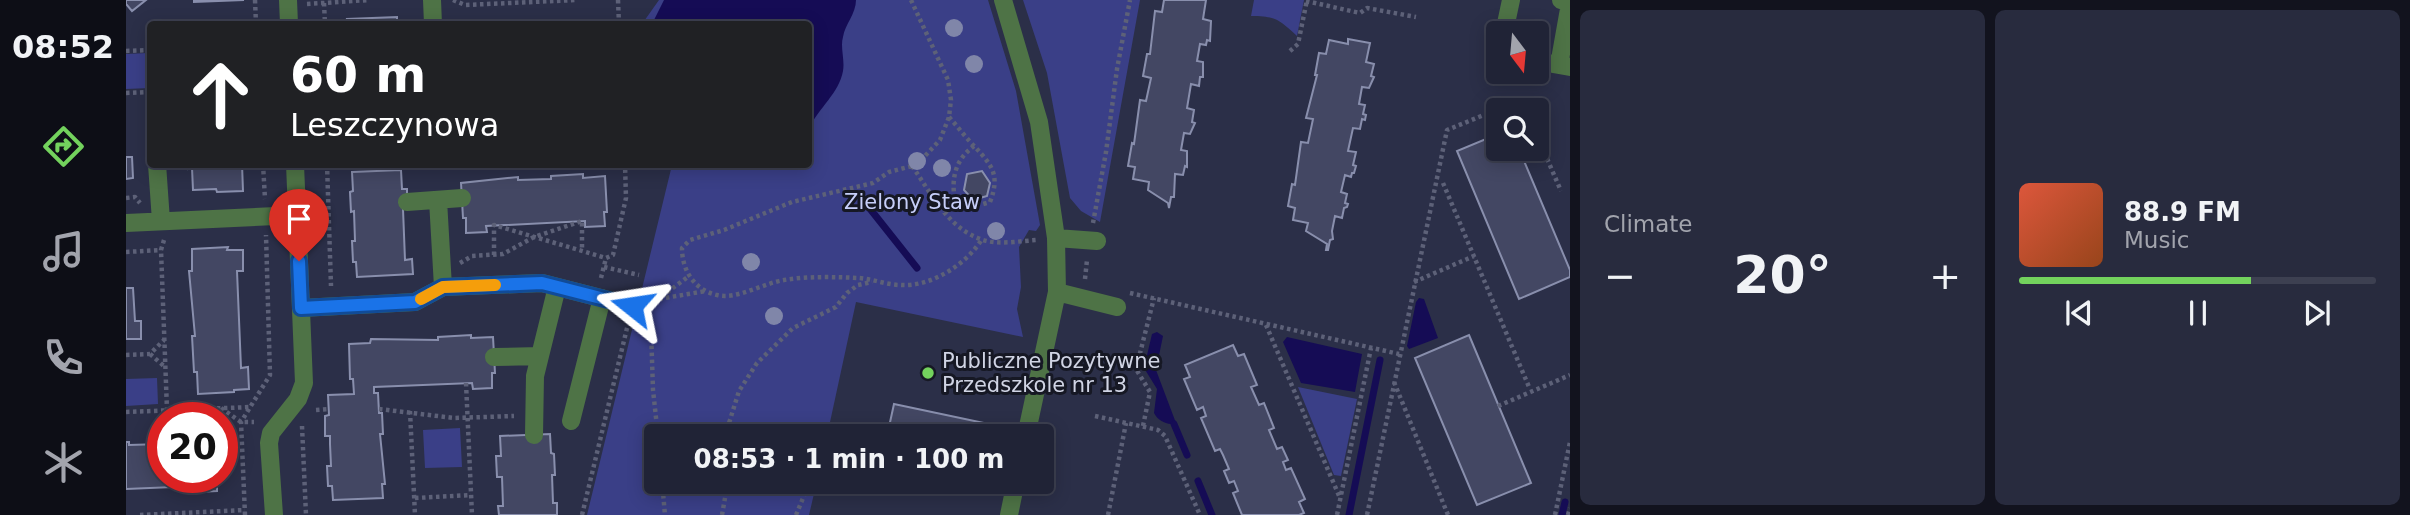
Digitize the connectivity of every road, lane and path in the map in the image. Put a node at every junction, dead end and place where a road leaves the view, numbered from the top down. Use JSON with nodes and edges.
{"nodes":[{"id":1,"x":255,"y":0,"type":"edge"},
{"id":2,"x":369,"y":0,"type":"edge"},
{"id":3,"x":432,"y":0,"type":"edge"},
{"id":4,"x":453,"y":0,"type":"edge"},
{"id":5,"x":577,"y":0,"type":"edge"},
{"id":6,"x":618,"y":0,"type":"edge"},
{"id":7,"x":911,"y":0,"type":"edge"},
{"id":8,"x":1003,"y":0,"type":"edge"},
{"id":9,"x":1130,"y":0,"type":"edge"},
{"id":10,"x":1511,"y":0,"type":"edge"},
{"id":11,"x":1560,"y":0,"type":"edge"},
{"id":12,"x":1306,"y":1,"type":"edge"},
{"id":13,"x":288,"y":2,"type":"edge"},
{"id":14,"x":324,"y":3,"type":"junction"},
{"id":15,"x":1416,"y":17,"type":"dead end"},
{"id":16,"x":256,"y":21,"type":"edge"},
{"id":17,"x":289,"y":21,"type":"edge"},
{"id":18,"x":325,"y":21,"type":"edge"},
{"id":19,"x":433,"y":21,"type":"edge"},
{"id":20,"x":619,"y":21,"type":"edge"},
{"id":21,"x":1507,"y":21,"type":"edge"},
{"id":22,"x":147,"y":50,"type":"edge"},
{"id":23,"x":126,"y":51,"type":"edge"},
{"id":24,"x":1290,"y":51,"type":"dead end"},
{"id":25,"x":1565,"y":66,"type":"edge"},
{"id":26,"x":147,"y":92,"type":"edge"},
{"id":27,"x":126,"y":93,"type":"edge"},
{"id":28,"x":1486,"y":114,"type":"edge"},
{"id":29,"x":949,"y":117,"type":"junction"},
{"id":30,"x":974,"y":146,"type":"junction"},
{"id":31,"x":1548,"y":161,"type":"edge"},
{"id":32,"x":912,"y":166,"type":"junction"},
{"id":33,"x":157,"y":168,"type":"edge"},
{"id":34,"x":263,"y":168,"type":"edge"},
{"id":35,"x":295,"y":168,"type":"edge"},
{"id":36,"x":625,"y":168,"type":"edge"},
{"id":37,"x":1443,"y":183,"type":"dead end"},
{"id":38,"x":1561,"y":191,"type":"dead end"},
{"id":39,"x":462,"y":198,"type":"dead end"},
{"id":40,"x":438,"y":200,"type":"junction"},
{"id":41,"x":265,"y":201,"type":"dead end"},
{"id":42,"x":955,"y":201,"type":"junction"},
{"id":43,"x":407,"y":202,"type":"dead end"},
{"id":44,"x":945,"y":214,"type":"junction"},
{"id":45,"x":297,"y":215,"type":"junction"},
{"id":46,"x":161,"y":221,"type":"junction"},
{"id":47,"x":126,"y":223,"type":"edge"},
{"id":48,"x":266,"y":227,"type":"dead end"},
{"id":49,"x":1095,"y":233,"type":"joint"},
{"id":50,"x":534,"y":237,"type":"junction"},
{"id":51,"x":982,"y":239,"type":"junction"},
{"id":52,"x":1056,"y":239,"type":"junction"},
{"id":53,"x":582,"y":251,"type":"junction"},
{"id":54,"x":126,"y":252,"type":"edge"},
{"id":55,"x":494,"y":255,"type":"junction"},
{"id":56,"x":472,"y":256,"type":"dead end"},
{"id":57,"x":1474,"y":256,"type":"junction"},
{"id":58,"x":604,"y":267,"type":"dead end"},
{"id":59,"x":639,"y":275,"type":"dead end"},
{"id":60,"x":689,"y":276,"type":"junction"},
{"id":61,"x":873,"y":281,"type":"junction"},
{"id":62,"x":1414,"y":282,"type":"junction"},
{"id":63,"x":443,"y":287,"type":"junction"},
{"id":64,"x":557,"y":287,"type":"junction"},
{"id":65,"x":707,"y":290,"type":"junction"},
{"id":66,"x":1057,"y":292,"type":"junction"},
{"id":67,"x":602,"y":298,"type":"junction"},
{"id":68,"x":1154,"y":298,"type":"junction"},
{"id":69,"x":658,"y":299,"type":"junction"},
{"id":70,"x":1123,"y":300,"type":"joint"},
{"id":71,"x":301,"y":308,"type":"junction"},
{"id":72,"x":640,"y":309,"type":"junction"},
{"id":73,"x":1266,"y":324,"type":"junction"},
{"id":74,"x":164,"y":340,"type":"junction"},
{"id":75,"x":1371,"y":348,"type":"junction"},
{"id":76,"x":150,"y":354,"type":"junction"},
{"id":77,"x":1399,"y":354,"type":"junction"},
{"id":78,"x":126,"y":355,"type":"edge"},
{"id":79,"x":540,"y":356,"type":"junction"},
{"id":80,"x":494,"y":357,"type":"dead end"},
{"id":81,"x":165,"y":367,"type":"junction"},
{"id":82,"x":1570,"y":375,"type":"edge"},
{"id":83,"x":1394,"y":382,"type":"junction"},
{"id":84,"x":466,"y":383,"type":"dead end"},
{"id":85,"x":1529,"y":387,"type":"dead end"},
{"id":86,"x":167,"y":402,"type":"edge"},
{"id":87,"x":1499,"y":406,"type":"dead end"},
{"id":88,"x":238,"y":407,"type":"edge"},
{"id":89,"x":251,"y":407,"type":"junction"},
{"id":90,"x":379,"y":409,"type":"dead end"},
{"id":91,"x":147,"y":411,"type":"edge"},
{"id":92,"x":410,"y":411,"type":"junction"},
{"id":93,"x":126,"y":412,"type":"edge"},
{"id":94,"x":518,"y":415,"type":"dead end"},
{"id":95,"x":1095,"y":416,"type":"dead end"},
{"id":96,"x":468,"y":417,"type":"junction"},
{"id":97,"x":238,"y":420,"type":"edge"},
{"id":98,"x":302,"y":421,"type":"dead end"},
{"id":99,"x":571,"y":421,"type":"dead end"},
{"id":100,"x":241,"y":422,"type":"junction"},
{"id":101,"x":1126,"y":423,"type":"junction"},
{"id":102,"x":657,"y":424,"type":"edge"},
{"id":103,"x":729,"y":424,"type":"edge"},
{"id":104,"x":1029,"y":424,"type":"edge"},
{"id":105,"x":1143,"y":426,"type":"junction"},
{"id":106,"x":534,"y":435,"type":"dead end"},
{"id":107,"x":1570,"y":442,"type":"edge"},
{"id":108,"x":663,"y":494,"type":"edge"},
{"id":109,"x":726,"y":494,"type":"edge"},
{"id":110,"x":804,"y":494,"type":"edge"},
{"id":111,"x":1013,"y":494,"type":"edge"},
{"id":112,"x":471,"y":495,"type":"junction"},
{"id":113,"x":415,"y":498,"type":"junction"},
{"id":114,"x":1340,"y":498,"type":"junction"},
{"id":115,"x":1570,"y":508,"type":"edge"},
{"id":116,"x":245,"y":512,"type":"edge"},
{"id":117,"x":140,"y":515,"type":"edge"},
{"id":118,"x":274,"y":515,"type":"edge"},
{"id":119,"x":306,"y":515,"type":"edge"},
{"id":120,"x":415,"y":515,"type":"edge"},
{"id":121,"x":472,"y":515,"type":"edge"},
{"id":122,"x":582,"y":515,"type":"edge"},
{"id":123,"x":666,"y":515,"type":"edge"},
{"id":124,"x":722,"y":515,"type":"edge"},
{"id":125,"x":796,"y":515,"type":"edge"},
{"id":126,"x":1009,"y":515,"type":"edge"},
{"id":127,"x":1108,"y":515,"type":"edge"},
{"id":128,"x":1200,"y":515,"type":"edge"},
{"id":129,"x":1337,"y":515,"type":"edge"},
{"id":130,"x":1367,"y":515,"type":"edge"},
{"id":131,"x":1448,"y":515,"type":"edge"},
{"id":132,"x":1555,"y":515,"type":"edge"},
{"id":133,"x":1569,"y":515,"type":"edge"}],
"edges":[{"from":1,"to":16,"type":"path"},
{"from":2,"to":14,"type":"path"},
{"from":3,"to":19,"type":"street"},
{"from":4,"to":5,"type":"path"},
{"from":6,"to":20,"type":"path"},
{"from":7,"to":29,"type":"path"},
{"from":8,"to":52,"type":"street"},
{"from":9,"to":49,"type":"path"},
{"from":10,"to":21,"type":"street"},
{"from":11,"to":25,"type":"street"},
{"from":12,"to":15,"type":"path"},
{"from":12,"to":24,"type":"path"},
{"from":13,"to":14,"type":"path"},
{"from":13,"to":17,"type":"street"},
{"from":14,"to":18,"type":"path"},
{"from":22,"to":23,"type":"path"},
{"from":26,"to":27,"type":"path"},
{"from":28,"to":62,"type":"path"},
{"from":29,"to":30,"type":"path"},
{"from":29,"to":32,"type":"path"},
{"from":30,"to":42,"type":"path"},
{"from":30,"to":42,"type":"path"},
{"from":31,"to":38,"type":"path"},
{"from":32,"to":44,"type":"path"},
{"from":32,"to":60,"type":"path"},
{"from":33,"to":46,"type":"street"},
{"from":34,"to":41,"type":"path"},
{"from":35,"to":45,"type":"street"},
{"from":36,"to":53,"type":"path"},
{"from":37,"to":57,"type":"path"},
{"from":39,"to":40,"type":"street"},
{"from":40,"to":43,"type":"street"},
{"from":40,"to":63,"type":"street"},
{"from":42,"to":44,"type":"path"},
{"from":44,"to":51,"type":"path"},
{"from":45,"to":46,"type":"street"},
{"from":45,"to":71,"type":"street"},
{"from":46,"to":47,"type":"street"},
{"from":48,"to":89,"type":"path"},
{"from":49,"to":52,"type":"street"},
{"from":50,"to":53,"type":"path"},
{"from":50,"to":53,"type":"path"},
{"from":50,"to":55,"type":"path"},
{"from":50,"to":55,"type":"path"},
{"from":51,"to":52,"type":"path"},
{"from":51,"to":61,"type":"path"},
{"from":52,"to":66,"type":"street"},
{"from":54,"to":74,"type":"path"},
{"from":55,"to":56,"type":"path"},
{"from":57,"to":62,"type":"path"},
{"from":57,"to":85,"type":"path"},
{"from":58,"to":59,"type":"path"},
{"from":60,"to":65,"type":"path"},
{"from":60,"to":69,"type":"path"},
{"from":61,"to":65,"type":"path"},
{"from":61,"to":103,"type":"path"},
{"from":62,"to":77,"type":"path"},
{"from":63,"to":64,"type":"street"},
{"from":63,"to":71,"type":"street"},
{"from":64,"to":67,"type":"street"},
{"from":64,"to":79,"type":"street"},
{"from":65,"to":69,"type":"path"},
{"from":66,"to":70,"type":"street"},
{"from":66,"to":104,"type":"street"},
{"from":67,"to":72,"type":"street"},
{"from":67,"to":99,"type":"street"},
{"from":68,"to":70,"type":"path"},
{"from":68,"to":73,"type":"path"},
{"from":68,"to":105,"type":"path"},
{"from":69,"to":72,"type":"path"},
{"from":71,"to":118,"type":"street"},
{"from":72,"to":102,"type":"path"},
{"from":72,"to":122,"type":"path"},
{"from":73,"to":75,"type":"path"},
{"from":73,"to":114,"type":"path"},
{"from":74,"to":76,"type":"path"},
{"from":74,"to":81,"type":"path"},
{"from":75,"to":77,"type":"path"},
{"from":75,"to":114,"type":"path"},
{"from":76,"to":78,"type":"path"},
{"from":76,"to":81,"type":"path"},
{"from":77,"to":83,"type":"path"},
{"from":79,"to":80,"type":"street"},
{"from":79,"to":106,"type":"street"},
{"from":81,"to":86,"type":"path"},
{"from":82,"to":87,"type":"path"},
{"from":83,"to":130,"type":"path"},
{"from":83,"to":131,"type":"path"},
{"from":84,"to":96,"type":"path"},
{"from":88,"to":89,"type":"path"},
{"from":89,"to":100,"type":"path"},
{"from":90,"to":92,"type":"path"},
{"from":91,"to":93,"type":"path"},
{"from":92,"to":96,"type":"path"},
{"from":92,"to":113,"type":"path"},
{"from":94,"to":96,"type":"path"},
{"from":95,"to":101,"type":"path"},
{"from":96,"to":112,"type":"path"},
{"from":97,"to":100,"type":"path"},
{"from":98,"to":119,"type":"path"},
{"from":100,"to":116,"type":"path"},
{"from":101,"to":105,"type":"path"},
{"from":101,"to":127,"type":"path"},
{"from":105,"to":128,"type":"path"},
{"from":107,"to":132,"type":"path"},
{"from":108,"to":123,"type":"path"},
{"from":109,"to":124,"type":"path"},
{"from":110,"to":125,"type":"path"},
{"from":111,"to":126,"type":"street"},
{"from":112,"to":113,"type":"path"},
{"from":112,"to":121,"type":"path"},
{"from":113,"to":120,"type":"path"},
{"from":114,"to":129,"type":"path"},
{"from":115,"to":133,"type":"path"},
{"from":116,"to":117,"type":"path"}]}
